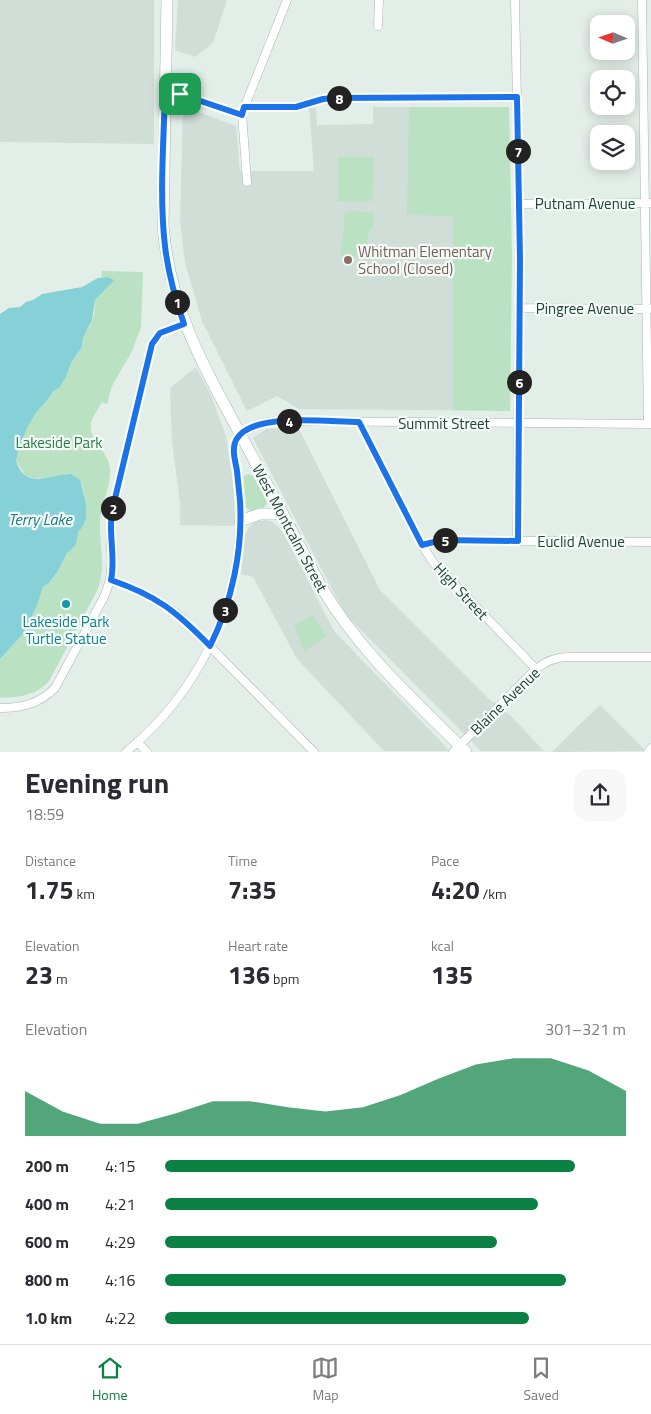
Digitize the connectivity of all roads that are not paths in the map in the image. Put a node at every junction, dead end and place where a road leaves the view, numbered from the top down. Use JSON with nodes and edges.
{"nodes":[{"id":1,"x":167,"y":0,"type":"edge"},
{"id":2,"x":287,"y":0,"type":"edge"},
{"id":3,"x":378,"y":0,"type":"edge"},
{"id":4,"x":514,"y":0,"type":"edge"},
{"id":5,"x":642,"y":0,"type":"edge"},
{"id":6,"x":378,"y":26,"type":"dead end"},
{"id":7,"x":165,"y":89,"type":"junction"},
{"id":8,"x":517,"y":97,"type":"junction"},
{"id":9,"x":243,"y":111,"type":"junction"},
{"id":10,"x":247,"y":182,"type":"dead end"},
{"id":11,"x":648,"y":203,"type":"edge"},
{"id":12,"x":519,"y":204,"type":"junction"},
{"id":13,"x":520,"y":308,"type":"junction"},
{"id":14,"x":649,"y":309,"type":"edge"},
{"id":15,"x":184,"y":324,"type":"junction"},
{"id":16,"x":359,"y":422,"type":"junction"},
{"id":17,"x":519,"y":423,"type":"junction"},
{"id":18,"x":650,"y":424,"type":"edge"},
{"id":19,"x":240,"y":434,"type":"junction"},
{"id":20,"x":283,"y":514,"type":"junction"},
{"id":21,"x":240,"y":521,"type":"junction"},
{"id":22,"x":518,"y":541,"type":"junction"},
{"id":23,"x":651,"y":542,"type":"edge"},
{"id":24,"x":422,"y":545,"type":"junction"},
{"id":25,"x":111,"y":580,"type":"junction"},
{"id":26,"x":210,"y":646,"type":"junction"},
{"id":27,"x":651,"y":657,"type":"edge"},
{"id":28,"x":536,"y":669,"type":"junction"},
{"id":29,"x":0,"y":708,"type":"edge"},
{"id":30,"x":137,"y":742,"type":"junction"},
{"id":31,"x":651,"y":748,"type":"edge"},
{"id":32,"x":459,"y":749,"type":"edge"},
{"id":33,"x":126,"y":752,"type":"edge"},
{"id":34,"x":147,"y":752,"type":"edge"},
{"id":35,"x":314,"y":752,"type":"edge"},
{"id":36,"x":648,"y":752,"type":"edge"}],
"edges":[{"from":1,"to":7,"type":"main road","name":"West Montcalm Street"},
{"from":2,"to":9,"type":"street"},
{"from":3,"to":6,"type":"street"},
{"from":4,"to":8,"type":"street"},
{"from":5,"to":11,"type":"street"},
{"from":7,"to":9,"type":"street"},
{"from":7,"to":15,"type":"main road","name":"West Montcalm Street"},
{"from":8,"to":9,"type":"street"},
{"from":8,"to":12,"type":"street"},
{"from":9,"to":10,"type":"street"},
{"from":11,"to":12,"type":"street","name":"Putnam Avenue"},
{"from":11,"to":14,"type":"street"},
{"from":12,"to":13,"type":"street"},
{"from":13,"to":14,"type":"street","name":"Pingree Avenue"},
{"from":13,"to":17,"type":"street"},
{"from":14,"to":18,"type":"street"},
{"from":15,"to":19,"type":"main road","name":"West Montcalm Street"},
{"from":15,"to":25,"type":"street"},
{"from":16,"to":17,"type":"street","name":"Summit Street"},
{"from":16,"to":19,"type":"street","name":"Summit Street"},
{"from":16,"to":24,"type":"street","name":"High Street"},
{"from":17,"to":18,"type":"street","name":"Summit Street"},
{"from":17,"to":22,"type":"street"},
{"from":19,"to":20,"type":"main road","name":"West Montcalm Street"},
{"from":19,"to":21,"type":"street"},
{"from":20,"to":21,"type":"main road"},
{"from":20,"to":32,"type":"main road","name":"West Montcalm Street"},
{"from":21,"to":26,"type":"street"},
{"from":22,"to":23,"type":"street","name":"Euclid Avenue"},
{"from":22,"to":24,"type":"street","name":"Euclid Avenue"},
{"from":24,"to":28,"type":"street","name":"High Street"},
{"from":25,"to":26,"type":"street"},
{"from":25,"to":29,"type":"street"},
{"from":26,"to":30,"type":"street"},
{"from":26,"to":35,"type":"street"},
{"from":27,"to":28,"type":"street","name":"Blaine Avenue"},
{"from":28,"to":32,"type":"street","name":"Blaine Avenue"},
{"from":30,"to":33,"type":"street"},
{"from":30,"to":34,"type":"street"},
{"from":31,"to":36,"type":"street"}]}
